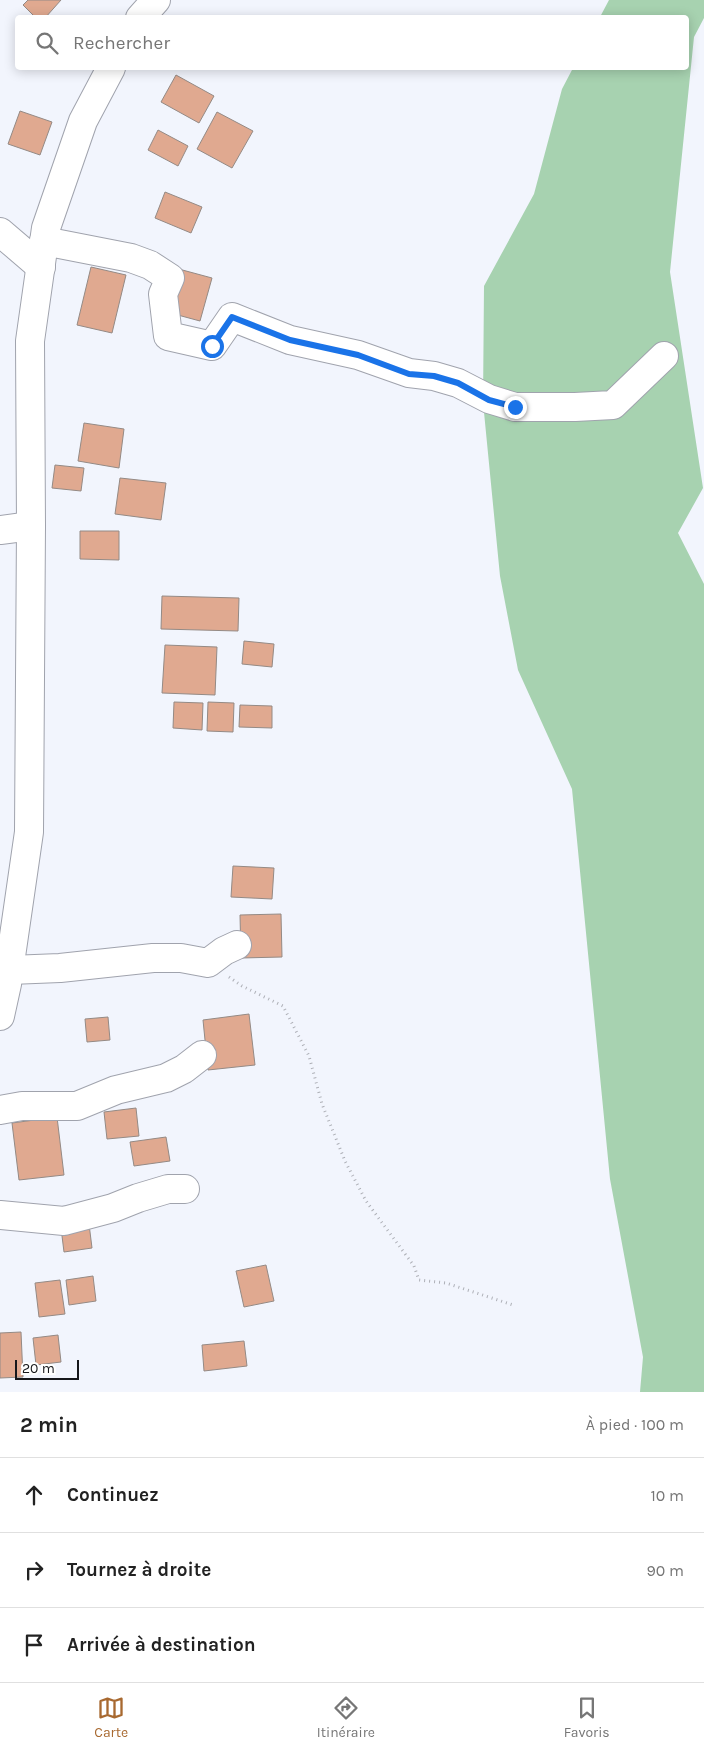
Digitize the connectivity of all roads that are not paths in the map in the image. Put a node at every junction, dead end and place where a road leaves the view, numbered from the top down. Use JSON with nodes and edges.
{"nodes":[{"id":1,"x":156,"y":0,"type":"edge"},
{"id":2,"x":143,"y":15,"type":"edge"},
{"id":3,"x":110,"y":70,"type":"edge"},
{"id":4,"x":0,"y":232,"type":"edge"},
{"id":5,"x":43,"y":254,"type":"junction"},
{"id":6,"x":664,"y":356,"type":"dead end"},
{"id":7,"x":31,"y":526,"type":"junction"},
{"id":8,"x":0,"y":530,"type":"edge"},
{"id":9,"x":237,"y":945,"type":"dead end"},
{"id":10,"x":10,"y":970,"type":"junction"},
{"id":11,"x":0,"y":1016,"type":"edge"},
{"id":12,"x":202,"y":1055,"type":"dead end"},
{"id":13,"x":0,"y":1110,"type":"edge"},
{"id":14,"x":186,"y":1189,"type":"dead end"},
{"id":15,"x":0,"y":1214,"type":"edge"}],
"edges":[{"from":1,"to":2,"type":"street"},
{"from":3,"to":5,"type":"street"},
{"from":4,"to":5,"type":"street"},
{"from":5,"to":6,"type":"street"},
{"from":5,"to":7,"type":"street"},
{"from":7,"to":8,"type":"street"},
{"from":7,"to":10,"type":"street"},
{"from":9,"to":10,"type":"street"},
{"from":10,"to":11,"type":"street"},
{"from":12,"to":13,"type":"street"},
{"from":14,"to":15,"type":"street"}]}
